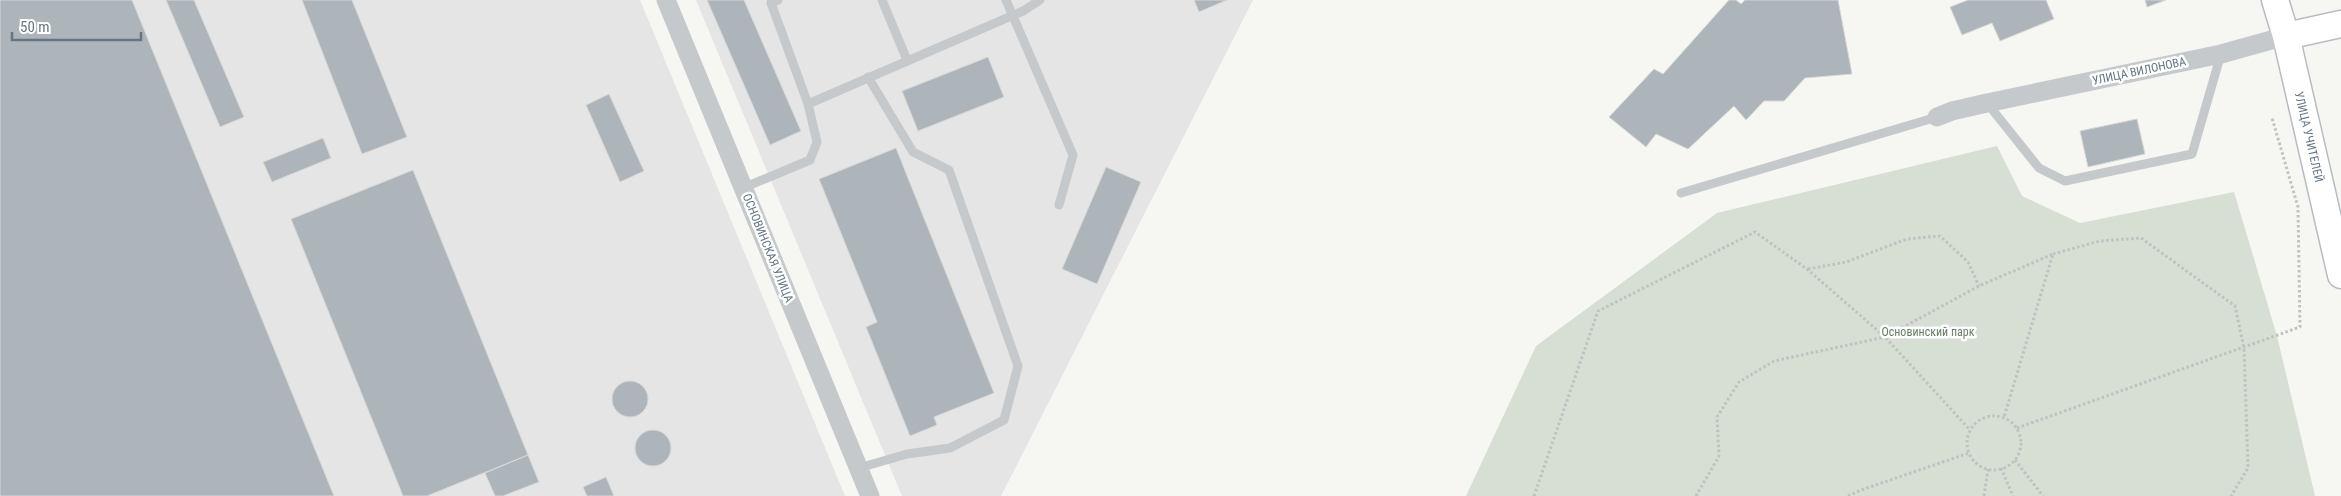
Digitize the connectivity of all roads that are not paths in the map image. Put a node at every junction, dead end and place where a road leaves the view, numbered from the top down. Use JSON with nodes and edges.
{"nodes":[{"id":1,"x":666,"y":0,"type":"edge"},
{"id":2,"x":778,"y":0,"type":"edge"},
{"id":3,"x":882,"y":0,"type":"edge"},
{"id":4,"x":1006,"y":0,"type":"edge"},
{"id":5,"x":1040,"y":0,"type":"edge"},
{"id":6,"x":2275,"y":0,"type":"edge"},
{"id":7,"x":1012,"y":16,"type":"junction"},
{"id":8,"x":2341,"y":24,"type":"edge"},
{"id":9,"x":2286,"y":36,"type":"junction"},
{"id":10,"x":2221,"y":54,"type":"junction"},
{"id":11,"x":907,"y":60,"type":"junction"},
{"id":12,"x":868,"y":77,"type":"junction"},
{"id":13,"x":1987,"y":103,"type":"junction"},
{"id":14,"x":808,"y":104,"type":"junction"},
{"id":15,"x":1937,"y":117,"type":"joint"},
{"id":16,"x":743,"y":188,"type":"junction"},
{"id":17,"x":1681,"y":193,"type":"dead end"},
{"id":18,"x":1059,"y":205,"type":"dead end"},
{"id":19,"x":2341,"y":275,"type":"edge"},
{"id":20,"x":859,"y":468,"type":"junction"},
{"id":21,"x":870,"y":496,"type":"edge"}],
"edges":[{"from":1,"to":16,"type":"street","name":"ОСНОВИНСКАЯ УЛИЦА"},
{"from":2,"to":14,"type":"lane"},
{"from":3,"to":11,"type":"lane"},
{"from":4,"to":7,"type":"lane"},
{"from":5,"to":7,"type":"lane"},
{"from":6,"to":9,"type":"main road","name":"УЛИЦА УЧИТЕЛЕЙ"},
{"from":7,"to":11,"type":"lane"},
{"from":7,"to":18,"type":"lane"},
{"from":8,"to":9,"type":"main road","name":"УЛИЦА ВИЛОНОВА"},
{"from":9,"to":10,"type":"street","name":"УЛИЦА ВИЛОНОВА"},
{"from":9,"to":19,"type":"main road","name":"УЛИЦА УЧИТЕЛЕЙ"},
{"from":10,"to":13,"type":"street","name":"УЛИЦА ВИЛОНОВА"},
{"from":10,"to":13,"type":"lane"},
{"from":11,"to":12,"type":"lane"},
{"from":12,"to":14,"type":"lane"},
{"from":12,"to":20,"type":"lane"},
{"from":13,"to":15,"type":"street","name":"УЛИЦА ВИЛОНОВА"},
{"from":14,"to":16,"type":"lane"},
{"from":15,"to":17,"type":"lane"},
{"from":16,"to":20,"type":"street","name":"ОСНОВИНСКАЯ УЛИЦА"},
{"from":20,"to":21,"type":"street","name":"ОСНОВИНСКАЯ УЛИЦА"}]}
